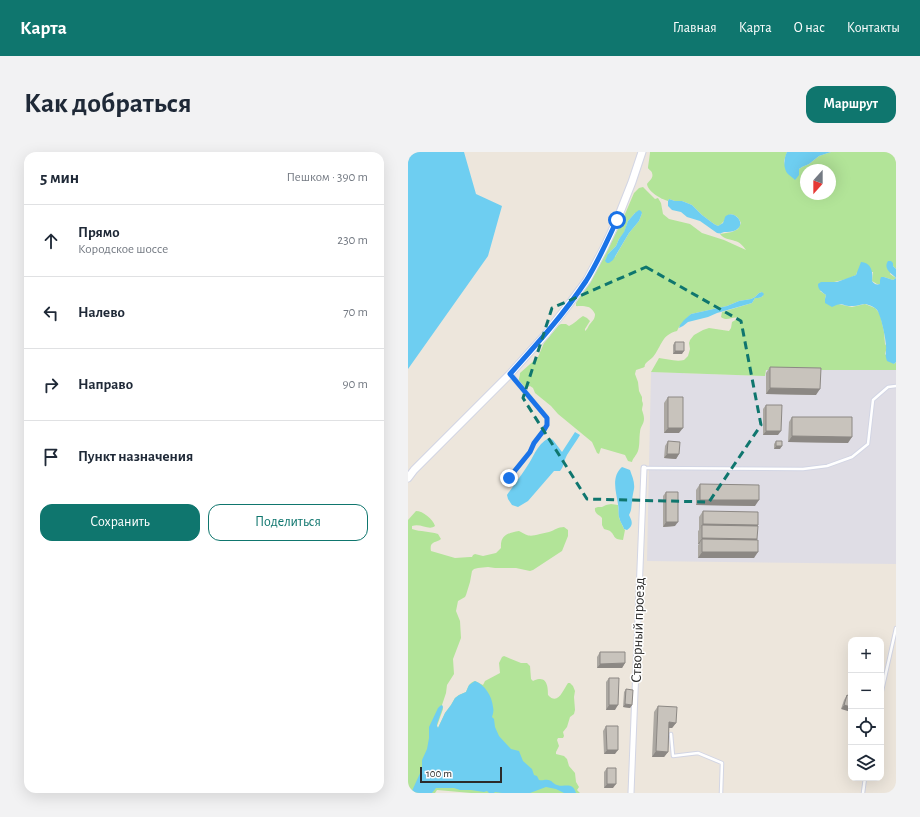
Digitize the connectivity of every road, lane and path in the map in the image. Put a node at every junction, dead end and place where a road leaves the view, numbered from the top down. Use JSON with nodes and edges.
{"nodes":[{"id":1,"x":642,"y":152,"type":"edge"},
{"id":2,"x":510,"y":374,"type":"junction"},
{"id":3,"x":896,"y":386,"type":"edge"},
{"id":4,"x":644,"y":468,"type":"joint"},
{"id":5,"x":408,"y":478,"type":"edge"},
{"id":6,"x":509,"y":478,"type":"dead end"},
{"id":7,"x":896,"y":628,"type":"edge"},
{"id":8,"x":884,"y":682,"type":"edge"},
{"id":9,"x":671,"y":734,"type":"dead end"},
{"id":10,"x":865,"y":781,"type":"edge"},
{"id":11,"x":631,"y":793,"type":"edge"},
{"id":12,"x":721,"y":793,"type":"edge"},
{"id":13,"x":863,"y":793,"type":"edge"}],
"edges":[{"from":1,"to":2,"type":"main road"},
{"from":2,"to":5,"type":"main road"},
{"from":2,"to":6,"type":"lane"},
{"from":3,"to":4,"type":"lane"},
{"from":4,"to":11,"type":"street","name":"Створный проезд"},
{"from":7,"to":8,"type":"lane"},
{"from":9,"to":12,"type":"lane"},
{"from":10,"to":13,"type":"lane"}]}
